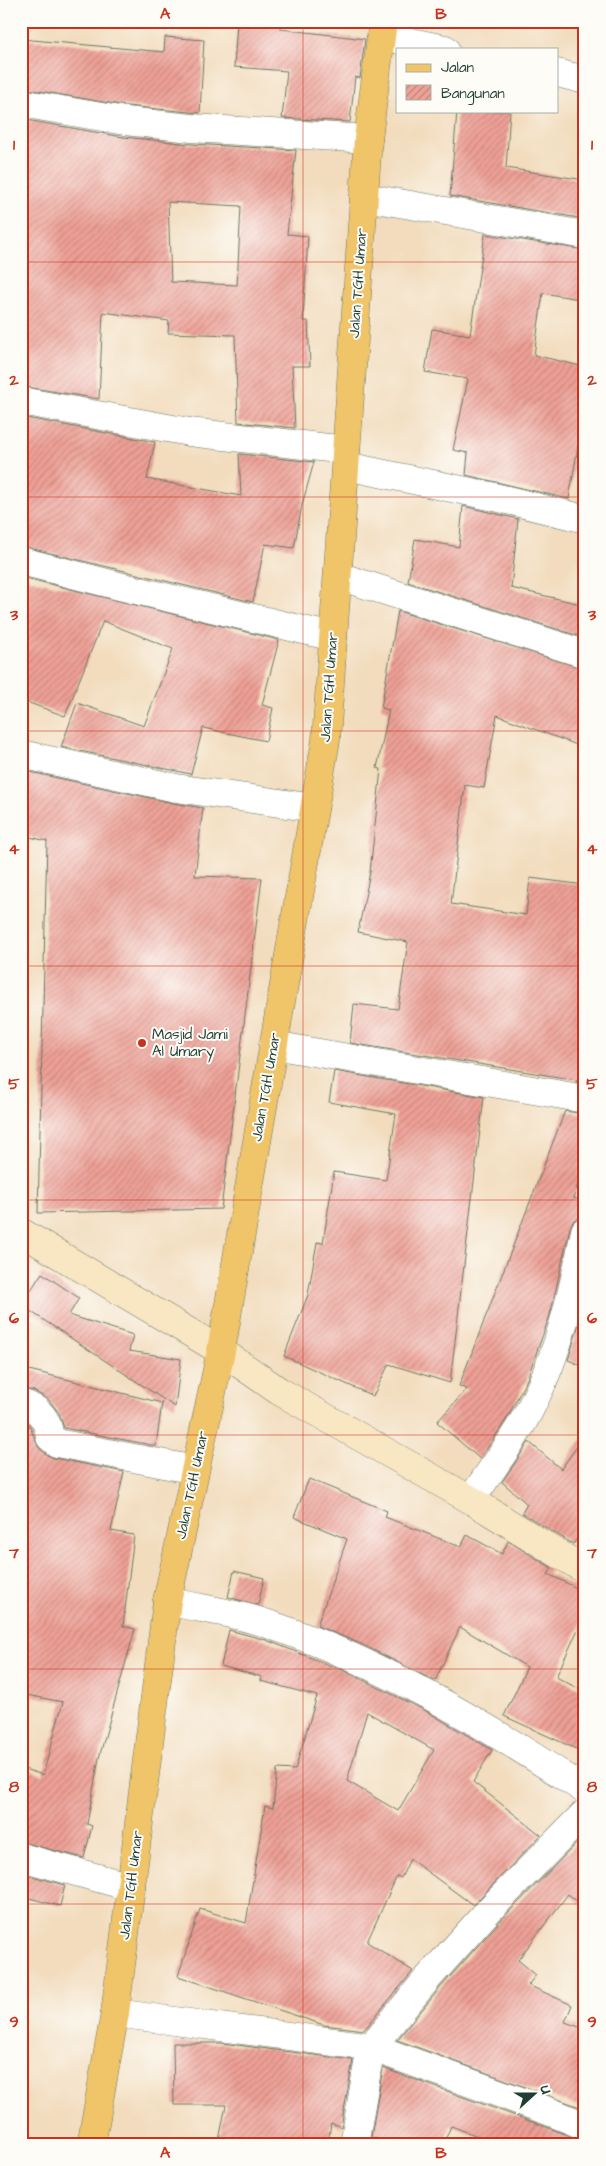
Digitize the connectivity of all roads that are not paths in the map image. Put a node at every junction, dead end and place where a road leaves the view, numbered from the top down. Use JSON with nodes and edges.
{"nodes":[{"id":1,"x":382,"y":28,"type":"edge"},
{"id":2,"x":443,"y":48,"type":"edge"},
{"id":3,"x":558,"y":74,"type":"edge"},
{"id":4,"x":585,"y":80,"type":"edge"},
{"id":5,"x":21,"y":103,"type":"edge"},
{"id":6,"x":368,"y":139,"type":"junction"},
{"id":7,"x":364,"y":196,"type":"junction"},
{"id":8,"x":585,"y":235,"type":"edge"},
{"id":9,"x":21,"y":401,"type":"edge"},
{"id":10,"x":346,"y":458,"type":"junction"},
{"id":11,"x":585,"y":519,"type":"edge"},
{"id":12,"x":21,"y":561,"type":"edge"},
{"id":13,"x":338,"y":576,"type":"junction"},
{"id":14,"x":333,"y":637,"type":"junction"},
{"id":15,"x":585,"y":654,"type":"edge"},
{"id":16,"x":21,"y":754,"type":"edge"},
{"id":17,"x":314,"y":808,"type":"junction"},
{"id":18,"x":273,"y":1046,"type":"junction"},
{"id":19,"x":585,"y":1099,"type":"edge"},
{"id":20,"x":585,"y":1231,"type":"edge"},
{"id":21,"x":21,"y":1232,"type":"edge"},
{"id":22,"x":221,"y":1351,"type":"junction"},
{"id":23,"x":21,"y":1403,"type":"edge"},
{"id":24,"x":195,"y":1470,"type":"junction"},
{"id":25,"x":471,"y":1500,"type":"junction"},
{"id":26,"x":585,"y":1570,"type":"edge"},
{"id":27,"x":167,"y":1601,"type":"junction"},
{"id":28,"x":585,"y":1790,"type":"edge"},
{"id":29,"x":585,"y":1812,"type":"edge"},
{"id":30,"x":21,"y":1857,"type":"edge"},
{"id":31,"x":131,"y":1887,"type":"junction"},
{"id":32,"x":115,"y":2013,"type":"junction"},
{"id":33,"x":371,"y":2047,"type":"junction"},
{"id":34,"x":585,"y":2126,"type":"edge"},
{"id":35,"x":91,"y":2145,"type":"edge"},
{"id":36,"x":354,"y":2145,"type":"edge"}],
"edges":[{"from":1,"to":2,"type":"street"},
{"from":1,"to":6,"type":"main road","name":"Jalan TGH Umar"},
{"from":3,"to":4,"type":"street"},
{"from":5,"to":6,"type":"street"},
{"from":6,"to":7,"type":"main road","name":"Jalan TGH Umar"},
{"from":7,"to":8,"type":"street"},
{"from":7,"to":10,"type":"main road","name":"Jalan TGH Umar"},
{"from":9,"to":10,"type":"street"},
{"from":10,"to":11,"type":"street"},
{"from":10,"to":13,"type":"main road","name":"Jalan TGH Umar"},
{"from":12,"to":14,"type":"street"},
{"from":13,"to":14,"type":"main road","name":"Jalan TGH Umar"},
{"from":13,"to":15,"type":"street"},
{"from":14,"to":17,"type":"main road","name":"Jalan TGH Umar"},
{"from":16,"to":17,"type":"street"},
{"from":17,"to":18,"type":"main road","name":"Jalan TGH Umar"},
{"from":18,"to":19,"type":"street"},
{"from":18,"to":22,"type":"main road","name":"Jalan TGH Umar"},
{"from":20,"to":25,"type":"street"},
{"from":21,"to":22,"type":"street"},
{"from":22,"to":24,"type":"main road","name":"Jalan TGH Umar"},
{"from":22,"to":25,"type":"street"},
{"from":23,"to":24,"type":"street"},
{"from":24,"to":27,"type":"main road","name":"Jalan TGH Umar"},
{"from":25,"to":26,"type":"street"},
{"from":27,"to":28,"type":"street"},
{"from":27,"to":31,"type":"main road","name":"Jalan TGH Umar"},
{"from":29,"to":33,"type":"street"},
{"from":30,"to":31,"type":"street"},
{"from":31,"to":32,"type":"main road","name":"Jalan TGH Umar"},
{"from":32,"to":33,"type":"street"},
{"from":32,"to":35,"type":"main road","name":"Jalan TGH Umar"},
{"from":33,"to":34,"type":"street"},
{"from":33,"to":36,"type":"street"}]}
